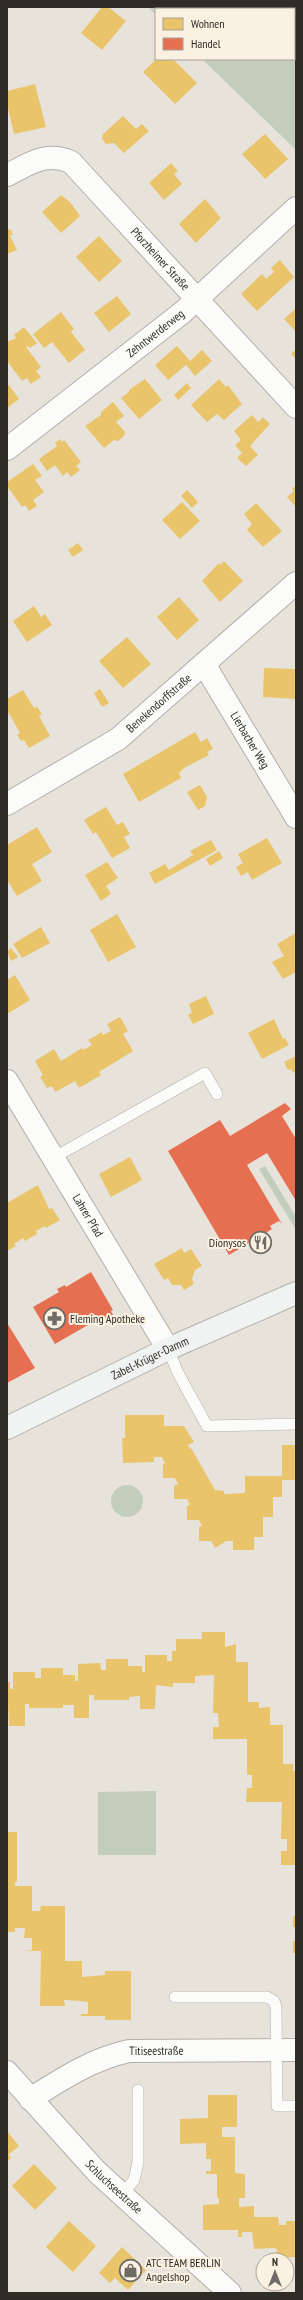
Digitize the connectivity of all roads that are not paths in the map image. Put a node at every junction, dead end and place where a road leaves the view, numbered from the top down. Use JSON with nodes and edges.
{"nodes":[{"id":1,"x":7,"y":175,"type":"edge"},
{"id":2,"x":296,"y":208,"type":"edge"},
{"id":3,"x":198,"y":299,"type":"junction"},
{"id":4,"x":296,"y":407,"type":"edge"},
{"id":5,"x":7,"y":449,"type":"edge"},
{"id":6,"x":296,"y":583,"type":"edge"},
{"id":7,"x":204,"y":664,"type":"junction"},
{"id":8,"x":7,"y":804,"type":"edge"},
{"id":9,"x":296,"y":817,"type":"edge"},
{"id":10,"x":7,"y":1081,"type":"edge"},
{"id":11,"x":217,"y":1094,"type":"dead end"},
{"id":12,"x":53,"y":1158,"type":"junction"},
{"id":13,"x":296,"y":1293,"type":"edge"},
{"id":14,"x":168,"y":1349,"type":"junction"},
{"id":15,"x":296,"y":1424,"type":"edge"},
{"id":16,"x":7,"y":1428,"type":"edge"},
{"id":17,"x":175,"y":1997,"type":"dead end"},
{"id":18,"x":286,"y":2050,"type":"edge"},
{"id":19,"x":7,"y":2072,"type":"edge"},
{"id":20,"x":138,"y":2090,"type":"dead end"},
{"id":21,"x":30,"y":2099,"type":"junction"},
{"id":22,"x":296,"y":2106,"type":"edge"},
{"id":23,"x":121,"y":2196,"type":"junction"},
{"id":24,"x":230,"y":2293,"type":"edge"}],
"edges":[{"from":1,"to":3,"type":"street","name":"Pforzheimer Straße"},
{"from":2,"to":3,"type":"street","name":"Zehntwerderweg"},
{"from":3,"to":4,"type":"street","name":"Pforzheimer Straße"},
{"from":3,"to":5,"type":"street","name":"Zehntwerderweg"},
{"from":6,"to":7,"type":"street","name":"Benekendorffstraße"},
{"from":7,"to":8,"type":"street","name":"Benekendorffstraße"},
{"from":7,"to":9,"type":"street","name":"Lierbacher Weg"},
{"from":10,"to":12,"type":"street","name":"Lahrer Pfad"},
{"from":11,"to":12,"type":"lane"},
{"from":12,"to":14,"type":"street","name":"Lahrer Pfad"},
{"from":13,"to":14,"type":"street","name":"Zabel-Krüger-Damm"},
{"from":14,"to":15,"type":"lane"},
{"from":14,"to":16,"type":"street","name":"Zabel-Krüger-Damm"},
{"from":17,"to":18,"type":"lane"},
{"from":18,"to":21,"type":"street","name":"Titiseestraße"},
{"from":18,"to":22,"type":"lane"},
{"from":19,"to":21,"type":"street","name":"Schluchseestraße"},
{"from":20,"to":23,"type":"lane"},
{"from":21,"to":23,"type":"street","name":"Schluchseestraße"},
{"from":23,"to":24,"type":"street","name":"Schluchseestraße"}]}
